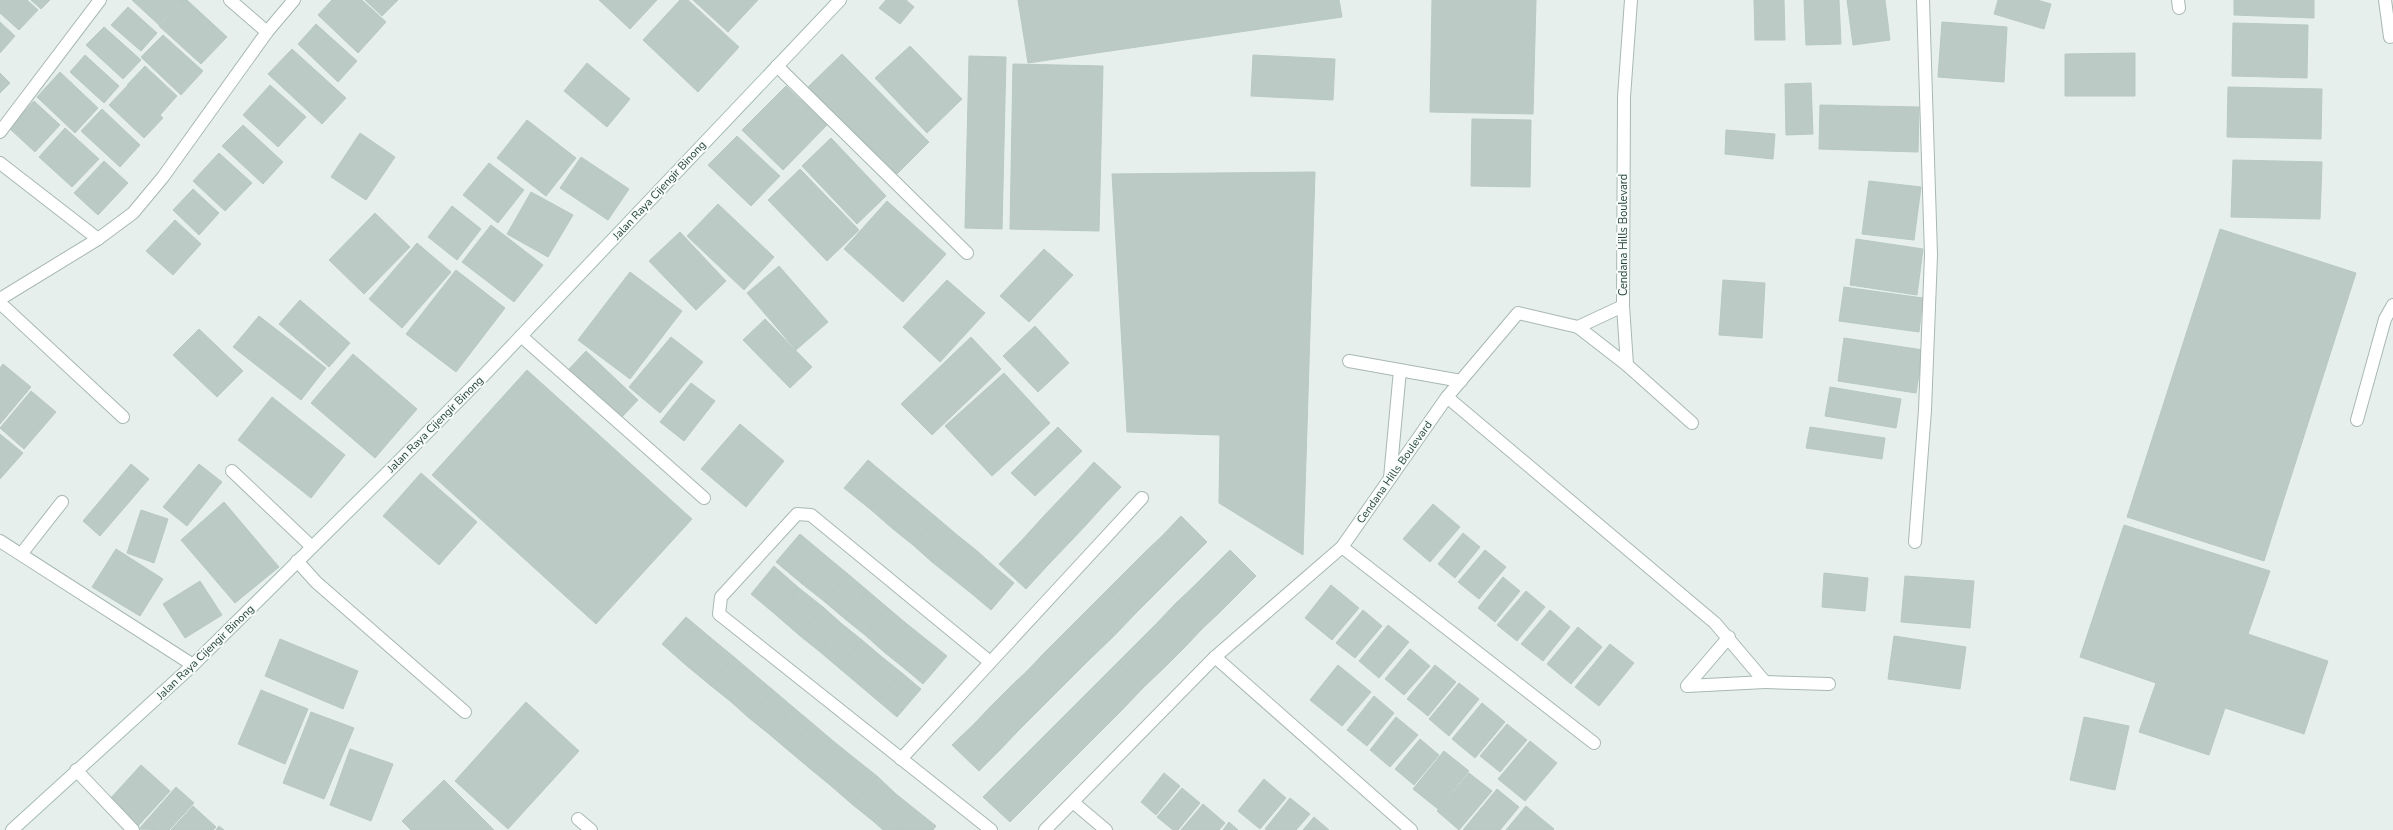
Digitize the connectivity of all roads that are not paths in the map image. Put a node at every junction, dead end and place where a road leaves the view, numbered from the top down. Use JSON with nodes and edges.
{"nodes":[{"id":1,"x":100,"y":0,"type":"edge"},
{"id":2,"x":230,"y":0,"type":"edge"},
{"id":3,"x":294,"y":0,"type":"edge"},
{"id":4,"x":840,"y":0,"type":"edge"},
{"id":5,"x":1631,"y":0,"type":"edge"},
{"id":6,"x":1923,"y":0,"type":"edge"},
{"id":7,"x":2385,"y":0,"type":"edge"},
{"id":8,"x":267,"y":32,"type":"junction"},
{"id":9,"x":2390,"y":37,"type":"dead end"},
{"id":10,"x":777,"y":66,"type":"junction"},
{"id":11,"x":0,"y":132,"type":"edge"},
{"id":12,"x":0,"y":163,"type":"edge"},
{"id":13,"x":98,"y":239,"type":"junction"},
{"id":14,"x":967,"y":253,"type":"dead end"},
{"id":15,"x":0,"y":300,"type":"edge"},
{"id":16,"x":0,"y":303,"type":"edge"},
{"id":17,"x":2393,"y":305,"type":"edge"},
{"id":18,"x":1623,"y":306,"type":"junction"},
{"id":19,"x":1578,"y":327,"type":"junction"},
{"id":20,"x":521,"y":336,"type":"junction"},
{"id":21,"x":1349,"y":361,"type":"dead end"},
{"id":22,"x":1627,"y":365,"type":"junction"},
{"id":23,"x":1400,"y":370,"type":"junction"},
{"id":24,"x":1461,"y":380,"type":"junction"},
{"id":25,"x":1447,"y":397,"type":"junction"},
{"id":26,"x":123,"y":417,"type":"dead end"},
{"id":27,"x":2357,"y":420,"type":"dead end"},
{"id":28,"x":1692,"y":423,"type":"dead end"},
{"id":29,"x":232,"y":471,"type":"dead end"},
{"id":30,"x":1390,"y":479,"type":"junction"},
{"id":31,"x":704,"y":498,"type":"dead end"},
{"id":32,"x":1142,"y":498,"type":"dead end"},
{"id":33,"x":62,"y":502,"type":"dead end"},
{"id":34,"x":0,"y":541,"type":"edge"},
{"id":35,"x":1915,"y":542,"type":"dead end"},
{"id":36,"x":312,"y":547,"type":"junction"},
{"id":37,"x":1342,"y":547,"type":"junction"},
{"id":38,"x":22,"y":553,"type":"junction"},
{"id":39,"x":297,"y":561,"type":"junction"},
{"id":40,"x":1728,"y":637,"type":"junction"},
{"id":41,"x":1215,"y":657,"type":"junction"},
{"id":42,"x":990,"y":662,"type":"junction"},
{"id":43,"x":193,"y":665,"type":"junction"},
{"id":44,"x":1765,"y":682,"type":"junction"},
{"id":45,"x":1829,"y":684,"type":"dead end"},
{"id":46,"x":465,"y":712,"type":"dead end"},
{"id":47,"x":1594,"y":742,"type":"dead end"},
{"id":48,"x":902,"y":759,"type":"junction"},
{"id":49,"x":76,"y":770,"type":"junction"},
{"id":50,"x":1074,"y":803,"type":"junction"},
{"id":51,"x":578,"y":819,"type":"dead end"},
{"id":52,"x":12,"y":830,"type":"edge"},
{"id":53,"x":133,"y":830,"type":"edge"},
{"id":54,"x":591,"y":830,"type":"edge"},
{"id":55,"x":991,"y":830,"type":"edge"},
{"id":56,"x":1045,"y":830,"type":"edge"},
{"id":57,"x":1106,"y":830,"type":"edge"},
{"id":58,"x":1411,"y":830,"type":"edge"}],
"edges":[{"from":1,"to":11,"type":"street"},
{"from":2,"to":8,"type":"street"},
{"from":3,"to":8,"type":"street"},
{"from":4,"to":10,"type":"street","name":"Jalan Raya Cijengir Binong"},
{"from":5,"to":18,"type":"street","name":"Cendana Hills Boulevard"},
{"from":6,"to":35,"type":"street"},
{"from":7,"to":9,"type":"street"},
{"from":8,"to":13,"type":"street"},
{"from":10,"to":14,"type":"street"},
{"from":10,"to":20,"type":"street","name":"Jalan Raya Cijengir Binong"},
{"from":12,"to":13,"type":"street"},
{"from":13,"to":15,"type":"street"},
{"from":16,"to":26,"type":"street"},
{"from":17,"to":27,"type":"street"},
{"from":18,"to":19,"type":"street","name":"Cendana Hills Boulevard"},
{"from":18,"to":22,"type":"street"},
{"from":19,"to":22,"type":"street"},
{"from":19,"to":24,"type":"street","name":"Cendana Hills Boulevard"},
{"from":20,"to":31,"type":"street"},
{"from":20,"to":36,"type":"street","name":"Jalan Raya Cijengir Binong"},
{"from":21,"to":23,"type":"street"},
{"from":22,"to":28,"type":"street"},
{"from":23,"to":24,"type":"street"},
{"from":23,"to":30,"type":"street"},
{"from":24,"to":25,"type":"street","name":"Cendana Hills Boulevard"},
{"from":25,"to":30,"type":"street","name":"Cendana Hills Boulevard"},
{"from":25,"to":40,"type":"street"},
{"from":29,"to":36,"type":"street"},
{"from":30,"to":37,"type":"street","name":"Cendana Hills Boulevard"},
{"from":32,"to":42,"type":"street"},
{"from":33,"to":38,"type":"street"},
{"from":34,"to":38,"type":"street"},
{"from":36,"to":39,"type":"street","name":"Jalan Raya Cijengir Binong"},
{"from":37,"to":41,"type":"street","name":"Cendana Hills Boulevard"},
{"from":37,"to":47,"type":"street"},
{"from":38,"to":43,"type":"street"},
{"from":39,"to":43,"type":"street","name":"Jalan Raya Cijengir Binong"},
{"from":39,"to":46,"type":"street"},
{"from":40,"to":44,"type":"street"},
{"from":40,"to":44,"type":"street"},
{"from":41,"to":50,"type":"street","name":"Cendana Hills Boulevard"},
{"from":41,"to":58,"type":"street"},
{"from":42,"to":48,"type":"street"},
{"from":42,"to":48,"type":"street"},
{"from":43,"to":49,"type":"street","name":"Jalan Raya Cijengir Binong"},
{"from":44,"to":45,"type":"street"},
{"from":48,"to":55,"type":"street"},
{"from":49,"to":52,"type":"street","name":"Jalan Raya Cijengir Binong"},
{"from":49,"to":53,"type":"street"},
{"from":50,"to":56,"type":"street","name":"Cendana Hills Boulevard"},
{"from":50,"to":57,"type":"street"},
{"from":51,"to":54,"type":"street"}]}
